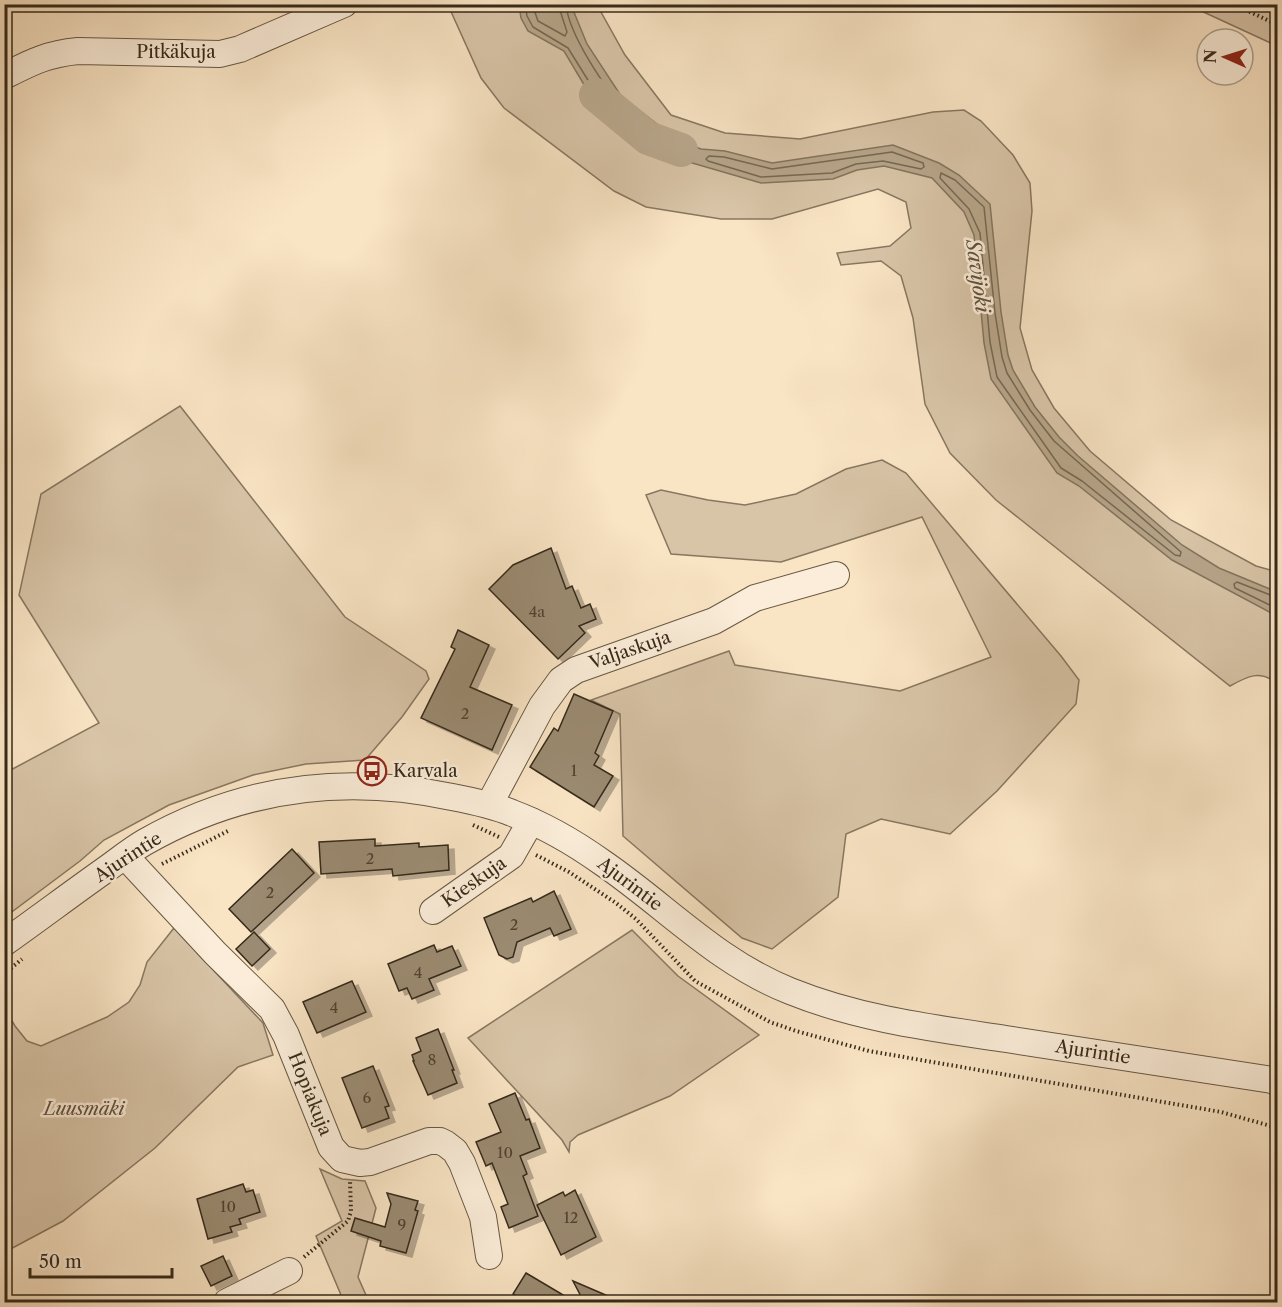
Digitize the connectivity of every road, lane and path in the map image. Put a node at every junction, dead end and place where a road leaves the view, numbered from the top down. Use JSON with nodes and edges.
{"nodes":[{"id":1,"x":344,"y":4,"type":"edge"},
{"id":2,"x":1233,"y":4,"type":"edge"},
{"id":3,"x":1278,"y":25,"type":"edge"},
{"id":4,"x":4,"y":76,"type":"edge"},
{"id":5,"x":837,"y":575,"type":"dead end"},
{"id":6,"x":489,"y":805,"type":"junction"},
{"id":7,"x":531,"y":821,"type":"junction"},
{"id":8,"x":469,"y":824,"type":"dead end"},
{"id":9,"x":241,"y":826,"type":"dead end"},
{"id":10,"x":517,"y":845,"type":"junction"},
{"id":11,"x":133,"y":866,"type":"junction"},
{"id":12,"x":433,"y":911,"type":"dead end"},
{"id":13,"x":4,"y":943,"type":"edge"},
{"id":14,"x":29,"y":953,"type":"dead end"},
{"id":15,"x":4,"y":974,"type":"edge"},
{"id":16,"x":1278,"y":1083,"type":"edge"},
{"id":17,"x":1278,"y":1128,"type":"edge"},
{"id":18,"x":349,"y":1162,"type":"junction"},
{"id":19,"x":489,"y":1256,"type":"dead end"},
{"id":20,"x":289,"y":1271,"type":"joint"},
{"id":21,"x":227,"y":1302,"type":"edge"}],
"edges":[{"from":1,"to":4,"type":"street","name":"Pitkäkuja"},
{"from":2,"to":3,"type":"path"},
{"from":5,"to":6,"type":"street","name":"Valjaskuja"},
{"from":6,"to":7,"type":"street","name":"Ajurintie"},
{"from":6,"to":11,"type":"street","name":"Ajurintie"},
{"from":7,"to":10,"type":"street","name":"Kieskuja"},
{"from":7,"to":16,"type":"street","name":"Ajurintie"},
{"from":8,"to":10,"type":"path"},
{"from":9,"to":11,"type":"path"},
{"from":10,"to":12,"type":"street","name":"Kieskuja"},
{"from":10,"to":17,"type":"path"},
{"from":11,"to":13,"type":"street","name":"Ajurintie"},
{"from":11,"to":18,"type":"street","name":"Hopiakuja"},
{"from":14,"to":15,"type":"path"},
{"from":18,"to":19,"type":"street"},
{"from":18,"to":20,"type":"path"},
{"from":20,"to":21,"type":"street"}]}
